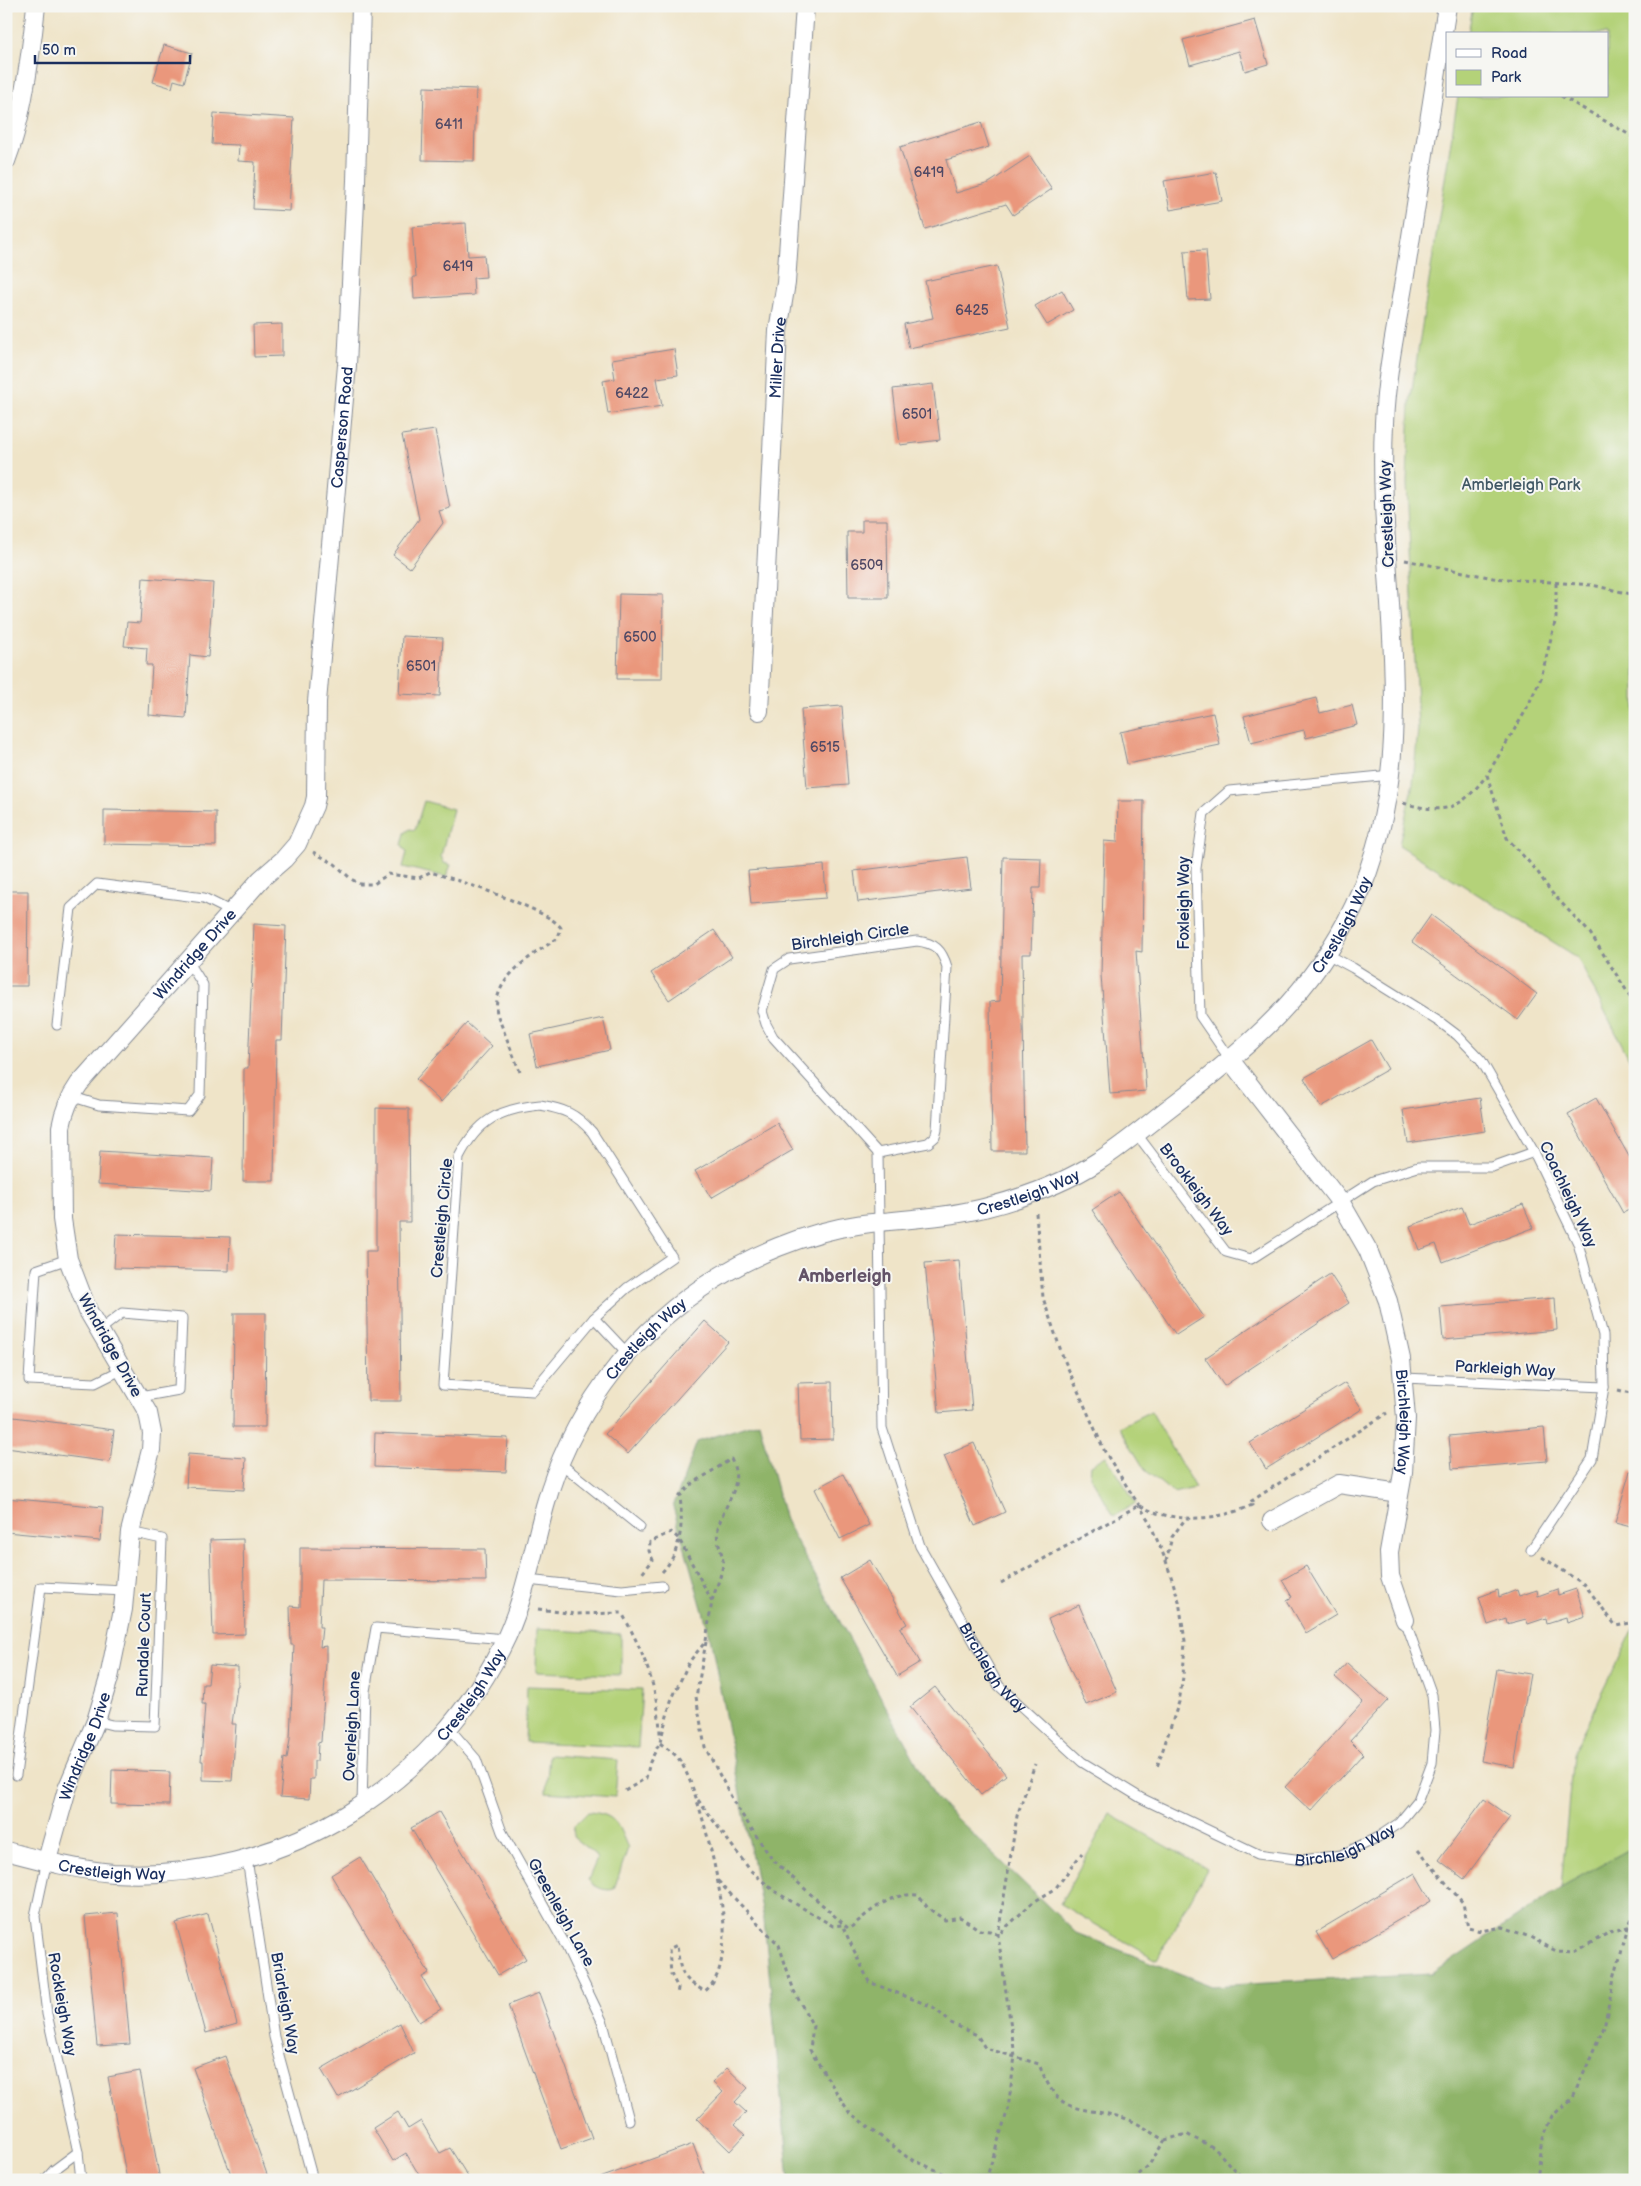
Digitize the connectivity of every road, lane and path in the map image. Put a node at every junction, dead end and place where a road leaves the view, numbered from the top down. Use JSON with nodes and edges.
{"nodes":[{"id":1,"x":36,"y":6,"type":"edge"},
{"id":2,"x":360,"y":6,"type":"edge"},
{"id":3,"x":805,"y":6,"type":"edge"},
{"id":4,"x":1447,"y":6,"type":"edge"},
{"id":5,"x":1565,"y":98,"type":"edge"},
{"id":6,"x":12,"y":121,"type":"edge"},
{"id":7,"x":1635,"y":138,"type":"edge"},
{"id":8,"x":6,"y":161,"type":"edge"},
{"id":9,"x":1388,"y":556,"type":"junction"},
{"id":10,"x":1556,"y":583,"type":"junction"},
{"id":11,"x":1635,"y":594,"type":"edge"},
{"id":12,"x":759,"y":711,"type":"dead end"},
{"id":13,"x":1490,"y":770,"type":"junction"},
{"id":14,"x":1391,"y":776,"type":"junction"},
{"id":15,"x":1400,"y":802,"type":"dead end"},
{"id":16,"x":296,"y":844,"type":"junction"},
{"id":17,"x":232,"y":912,"type":"junction"},
{"id":18,"x":1327,"y":954,"type":"junction"},
{"id":19,"x":188,"y":961,"type":"junction"},
{"id":20,"x":1635,"y":1004,"type":"edge"},
{"id":21,"x":57,"y":1025,"type":"dead end"},
{"id":22,"x":1231,"y":1061,"type":"junction"},
{"id":23,"x":520,"y":1072,"type":"dead end"},
{"id":24,"x":70,"y":1096,"type":"junction"},
{"id":25,"x":1136,"y":1133,"type":"junction"},
{"id":26,"x":878,"y":1152,"type":"junction"},
{"id":27,"x":1534,"y":1152,"type":"junction"},
{"id":28,"x":1341,"y":1203,"type":"junction"},
{"id":29,"x":1036,"y":1213,"type":"dead end"},
{"id":30,"x":880,"y":1222,"type":"junction"},
{"id":31,"x":68,"y":1259,"type":"junction"},
{"id":32,"x":594,"y":1318,"type":"junction"},
{"id":33,"x":100,"y":1330,"type":"junction"},
{"id":34,"x":628,"y":1354,"type":"junction"},
{"id":35,"x":123,"y":1369,"type":"junction"},
{"id":36,"x":1404,"y":1378,"type":"junction"},
{"id":37,"x":1604,"y":1387,"type":"junction"},
{"id":38,"x":140,"y":1397,"type":"junction"},
{"id":39,"x":1387,"y":1413,"type":"dead end"},
{"id":40,"x":560,"y":1463,"type":"junction"},
{"id":41,"x":1399,"y":1493,"type":"junction"},
{"id":42,"x":1139,"y":1504,"type":"junction"},
{"id":43,"x":1186,"y":1518,"type":"junction"},
{"id":44,"x":1272,"y":1521,"type":"dead end"},
{"id":45,"x":640,"y":1527,"type":"dead end"},
{"id":46,"x":130,"y":1532,"type":"junction"},
{"id":47,"x":679,"y":1539,"type":"junction"},
{"id":48,"x":1532,"y":1550,"type":"joint"},
{"id":49,"x":1166,"y":1561,"type":"junction"},
{"id":50,"x":657,"y":1577,"type":"dead end"},
{"id":51,"x":527,"y":1580,"type":"junction"},
{"id":52,"x":644,"y":1580,"type":"dead end"},
{"id":53,"x":1001,"y":1583,"type":"dead end"},
{"id":54,"x":662,"y":1586,"type":"dead end"},
{"id":55,"x":125,"y":1591,"type":"junction"},
{"id":56,"x":712,"y":1601,"type":"junction"},
{"id":57,"x":538,"y":1609,"type":"dead end"},
{"id":58,"x":1405,"y":1620,"type":"joint"},
{"id":59,"x":1635,"y":1622,"type":"edge"},
{"id":60,"x":505,"y":1639,"type":"junction"},
{"id":61,"x":706,"y":1641,"type":"junction"},
{"id":62,"x":96,"y":1721,"type":"junction"},
{"id":63,"x":449,"y":1728,"type":"junction"},
{"id":64,"x":660,"y":1742,"type":"junction"},
{"id":65,"x":1035,"y":1764,"type":"dead end"},
{"id":66,"x":1158,"y":1767,"type":"dead end"},
{"id":67,"x":16,"y":1775,"type":"dead end"},
{"id":68,"x":624,"y":1791,"type":"dead end"},
{"id":69,"x":698,"y":1800,"type":"junction"},
{"id":70,"x":362,"y":1807,"type":"junction"},
{"id":71,"x":1418,"y":1850,"type":"dead end"},
{"id":72,"x":6,"y":1851,"type":"edge"},
{"id":73,"x":1082,"y":1853,"type":"dead end"},
{"id":74,"x":247,"y":1859,"type":"junction"},
{"id":75,"x":47,"y":1860,"type":"junction"},
{"id":76,"x":717,"y":1881,"type":"junction"},
{"id":77,"x":1635,"y":1912,"type":"edge"},
{"id":78,"x":842,"y":1924,"type":"junction"},
{"id":79,"x":1635,"y":1925,"type":"edge"},
{"id":80,"x":1628,"y":1927,"type":"junction"},
{"id":81,"x":998,"y":1935,"type":"junction"},
{"id":82,"x":677,"y":1995,"type":"dead end"},
{"id":83,"x":1016,"y":2056,"type":"junction"},
{"id":84,"x":629,"y":2120,"type":"dead end"},
{"id":85,"x":1165,"y":2140,"type":"junction"},
{"id":86,"x":78,"y":2152,"type":"junction"},
{"id":87,"x":45,"y":2180,"type":"edge"},
{"id":88,"x":81,"y":2180,"type":"edge"},
{"id":89,"x":313,"y":2180,"type":"edge"},
{"id":90,"x":958,"y":2180,"type":"edge"},
{"id":91,"x":986,"y":2180,"type":"edge"},
{"id":92,"x":1133,"y":2180,"type":"edge"},
{"id":93,"x":1246,"y":2180,"type":"edge"},
{"id":94,"x":1534,"y":2180,"type":"edge"}],
"edges":[{"from":1,"to":6,"type":"street"},
{"from":2,"to":16,"type":"street","name":"Casperson Road"},
{"from":3,"to":12,"type":"street","name":"Miller Drive"},
{"from":4,"to":9,"type":"street","name":"Crestleigh Way"},
{"from":5,"to":7,"type":"path"},
{"from":6,"to":8,"type":"street"},
{"from":9,"to":10,"type":"path"},
{"from":9,"to":14,"type":"street","name":"Crestleigh Way"},
{"from":10,"to":11,"type":"path"},
{"from":10,"to":13,"type":"path"},
{"from":13,"to":15,"type":"path"},
{"from":13,"to":20,"type":"path"},
{"from":14,"to":18,"type":"street","name":"Crestleigh Way"},
{"from":14,"to":22,"type":"lane","name":"Foxleigh Way"},
{"from":16,"to":17,"type":"street","name":"Windridge Drive"},
{"from":16,"to":23,"type":"path"},
{"from":17,"to":19,"type":"street","name":"Windridge Drive"},
{"from":17,"to":21,"type":"lane"},
{"from":18,"to":22,"type":"street","name":"Crestleigh Way"},
{"from":18,"to":27,"type":"lane","name":"Coachleigh Way"},
{"from":19,"to":24,"type":"street","name":"Windridge Drive"},
{"from":19,"to":24,"type":"lane"},
{"from":22,"to":25,"type":"street","name":"Crestleigh Way"},
{"from":22,"to":28,"type":"street","name":"Birchleigh Way"},
{"from":24,"to":31,"type":"street","name":"Windridge Drive"},
{"from":25,"to":28,"type":"lane","name":"Brookleigh Way"},
{"from":25,"to":30,"type":"street","name":"Crestleigh Way"},
{"from":26,"to":26,"type":"lane","name":"Birchleigh Circle"},
{"from":26,"to":30,"type":"lane"},
{"from":27,"to":28,"type":"lane","name":"Brookleigh Way"},
{"from":27,"to":37,"type":"lane","name":"Coachleigh Way"},
{"from":28,"to":36,"type":"street","name":"Birchleigh Way"},
{"from":29,"to":42,"type":"path"},
{"from":30,"to":34,"type":"street","name":"Crestleigh Way"},
{"from":30,"to":58,"type":"lane","name":"Birchleigh Way"},
{"from":31,"to":33,"type":"street","name":"Windridge Drive"},
{"from":31,"to":35,"type":"lane"},
{"from":32,"to":32,"type":"lane","name":"Crestleigh Circle"},
{"from":32,"to":34,"type":"lane"},
{"from":33,"to":35,"type":"street","name":"Windridge Drive"},
{"from":33,"to":38,"type":"lane"},
{"from":34,"to":40,"type":"street","name":"Crestleigh Way"},
{"from":35,"to":38,"type":"street","name":"Windridge Drive"},
{"from":36,"to":37,"type":"lane","name":"Parkleigh Way"},
{"from":36,"to":41,"type":"street","name":"Birchleigh Way"},
{"from":37,"to":48,"type":"lane","name":"Coachleigh Way"},
{"from":38,"to":46,"type":"street","name":"Windridge Drive"},
{"from":39,"to":43,"type":"path"},
{"from":40,"to":45,"type":"lane"},
{"from":40,"to":51,"type":"street","name":"Crestleigh Way"},
{"from":41,"to":44,"type":"street"},
{"from":41,"to":58,"type":"street","name":"Birchleigh Way"},
{"from":42,"to":43,"type":"path"},
{"from":42,"to":49,"type":"path"},
{"from":42,"to":53,"type":"path"},
{"from":43,"to":49,"type":"path"},
{"from":46,"to":55,"type":"street","name":"Windridge Drive"},
{"from":46,"to":62,"type":"lane","name":"Rundale Court"},
{"from":47,"to":50,"type":"path"},
{"from":47,"to":52,"type":"path"},
{"from":47,"to":56,"type":"path"},
{"from":47,"to":56,"type":"path"},
{"from":48,"to":59,"type":"path"},
{"from":49,"to":66,"type":"path"},
{"from":51,"to":54,"type":"lane"},
{"from":51,"to":60,"type":"street","name":"Crestleigh Way"},
{"from":55,"to":62,"type":"street","name":"Windridge Drive"},
{"from":55,"to":67,"type":"lane"},
{"from":56,"to":61,"type":"path"},
{"from":57,"to":64,"type":"path"},
{"from":60,"to":63,"type":"street","name":"Crestleigh Way"},
{"from":60,"to":70,"type":"lane","name":"Overleigh Lane"},
{"from":61,"to":64,"type":"path"},
{"from":61,"to":78,"type":"path"},
{"from":62,"to":75,"type":"street","name":"Windridge Drive"},
{"from":63,"to":70,"type":"street","name":"Crestleigh Way"},
{"from":63,"to":84,"type":"lane","name":"Greenleigh Lane"},
{"from":64,"to":68,"type":"path"},
{"from":64,"to":69,"type":"path"},
{"from":65,"to":81,"type":"path"},
{"from":69,"to":76,"type":"path"},
{"from":69,"to":78,"type":"path"},
{"from":70,"to":74,"type":"street","name":"Crestleigh Way"},
{"from":71,"to":80,"type":"path"},
{"from":72,"to":75,"type":"street","name":"Crestleigh Way"},
{"from":73,"to":81,"type":"path"},
{"from":74,"to":75,"type":"street","name":"Crestleigh Way"},
{"from":74,"to":89,"type":"lane","name":"Briarleigh Way"},
{"from":75,"to":86,"type":"lane","name":"Rockleigh Way"},
{"from":76,"to":82,"type":"path"},
{"from":76,"to":90,"type":"path"},
{"from":77,"to":80,"type":"path"},
{"from":78,"to":81,"type":"path"},
{"from":78,"to":83,"type":"path"},
{"from":79,"to":80,"type":"path"},
{"from":80,"to":94,"type":"path"},
{"from":81,"to":83,"type":"path"},
{"from":83,"to":85,"type":"path"},
{"from":83,"to":91,"type":"path"},
{"from":85,"to":92,"type":"path"},
{"from":85,"to":93,"type":"path"},
{"from":86,"to":87,"type":"lane"},
{"from":86,"to":88,"type":"lane","name":"Rockleigh Way"}]}
